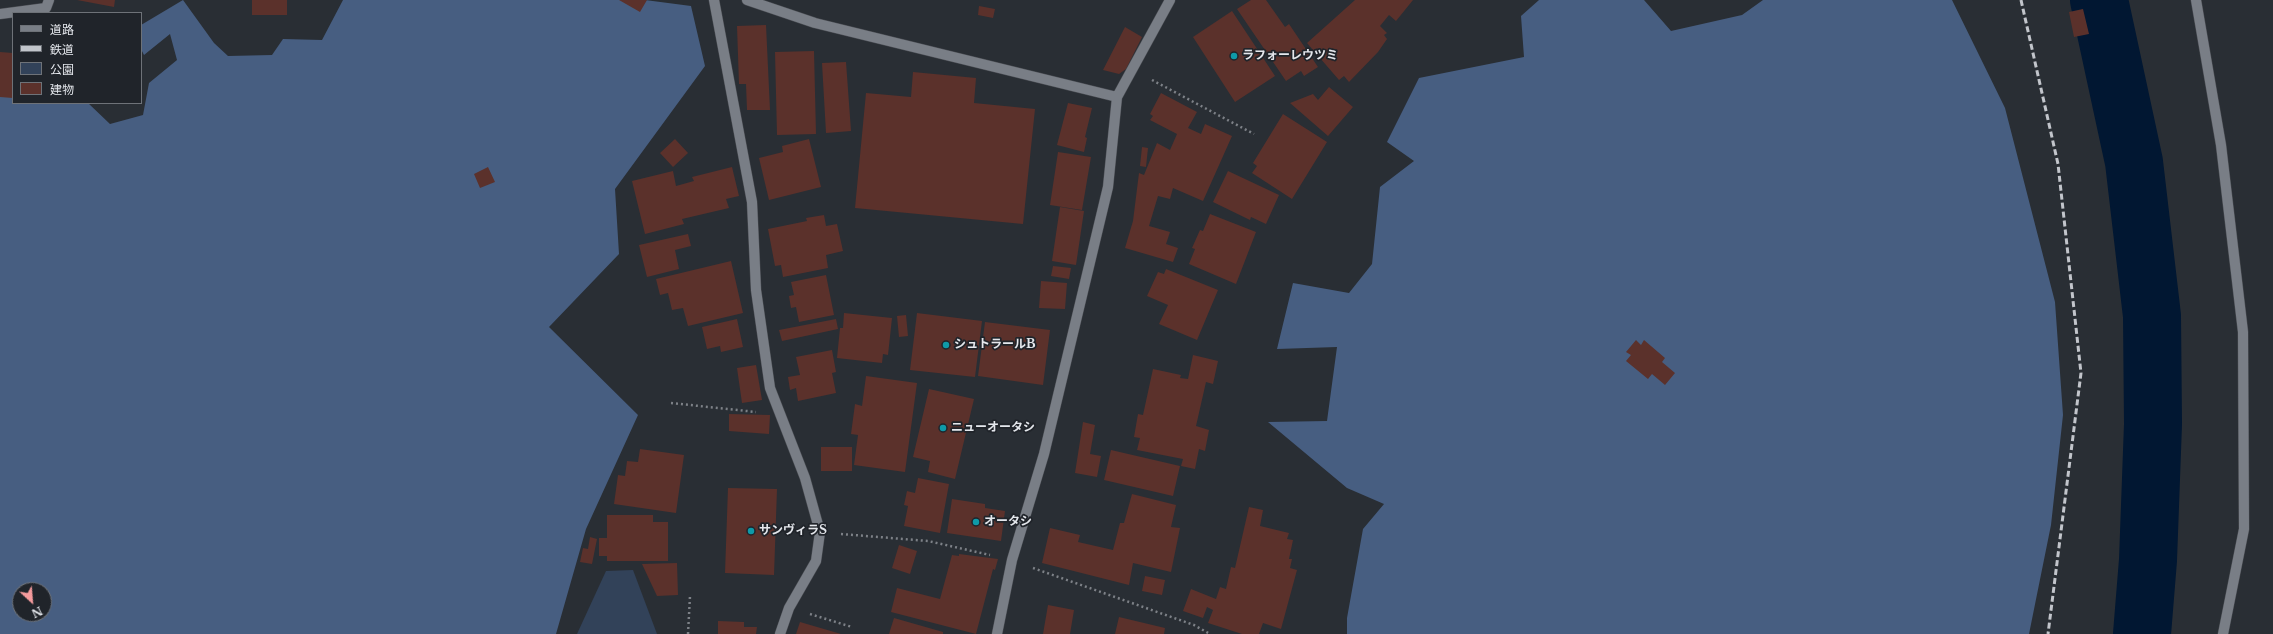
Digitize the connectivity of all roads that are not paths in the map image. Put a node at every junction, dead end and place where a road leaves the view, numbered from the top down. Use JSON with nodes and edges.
{"nodes":[{"id":1,"x":49,"y":0,"type":"edge"},
{"id":2,"x":714,"y":0,"type":"edge"},
{"id":3,"x":747,"y":0,"type":"edge"},
{"id":4,"x":1170,"y":0,"type":"edge"},
{"id":5,"x":2196,"y":0,"type":"edge"},
{"id":6,"x":12,"y":12,"type":"edge"},
{"id":7,"x":15,"y":12,"type":"edge"},
{"id":8,"x":0,"y":14,"type":"edge"},
{"id":9,"x":1117,"y":97,"type":"junction"},
{"id":10,"x":780,"y":634,"type":"edge"},
{"id":11,"x":997,"y":634,"type":"edge"},
{"id":12,"x":2222,"y":634,"type":"edge"}],
"edges":[{"from":1,"to":7,"type":"street"},
{"from":2,"to":10,"type":"street"},
{"from":3,"to":9,"type":"street"},
{"from":4,"to":9,"type":"street"},
{"from":5,"to":12,"type":"street"},
{"from":6,"to":8,"type":"street"},
{"from":9,"to":11,"type":"street"}]}
